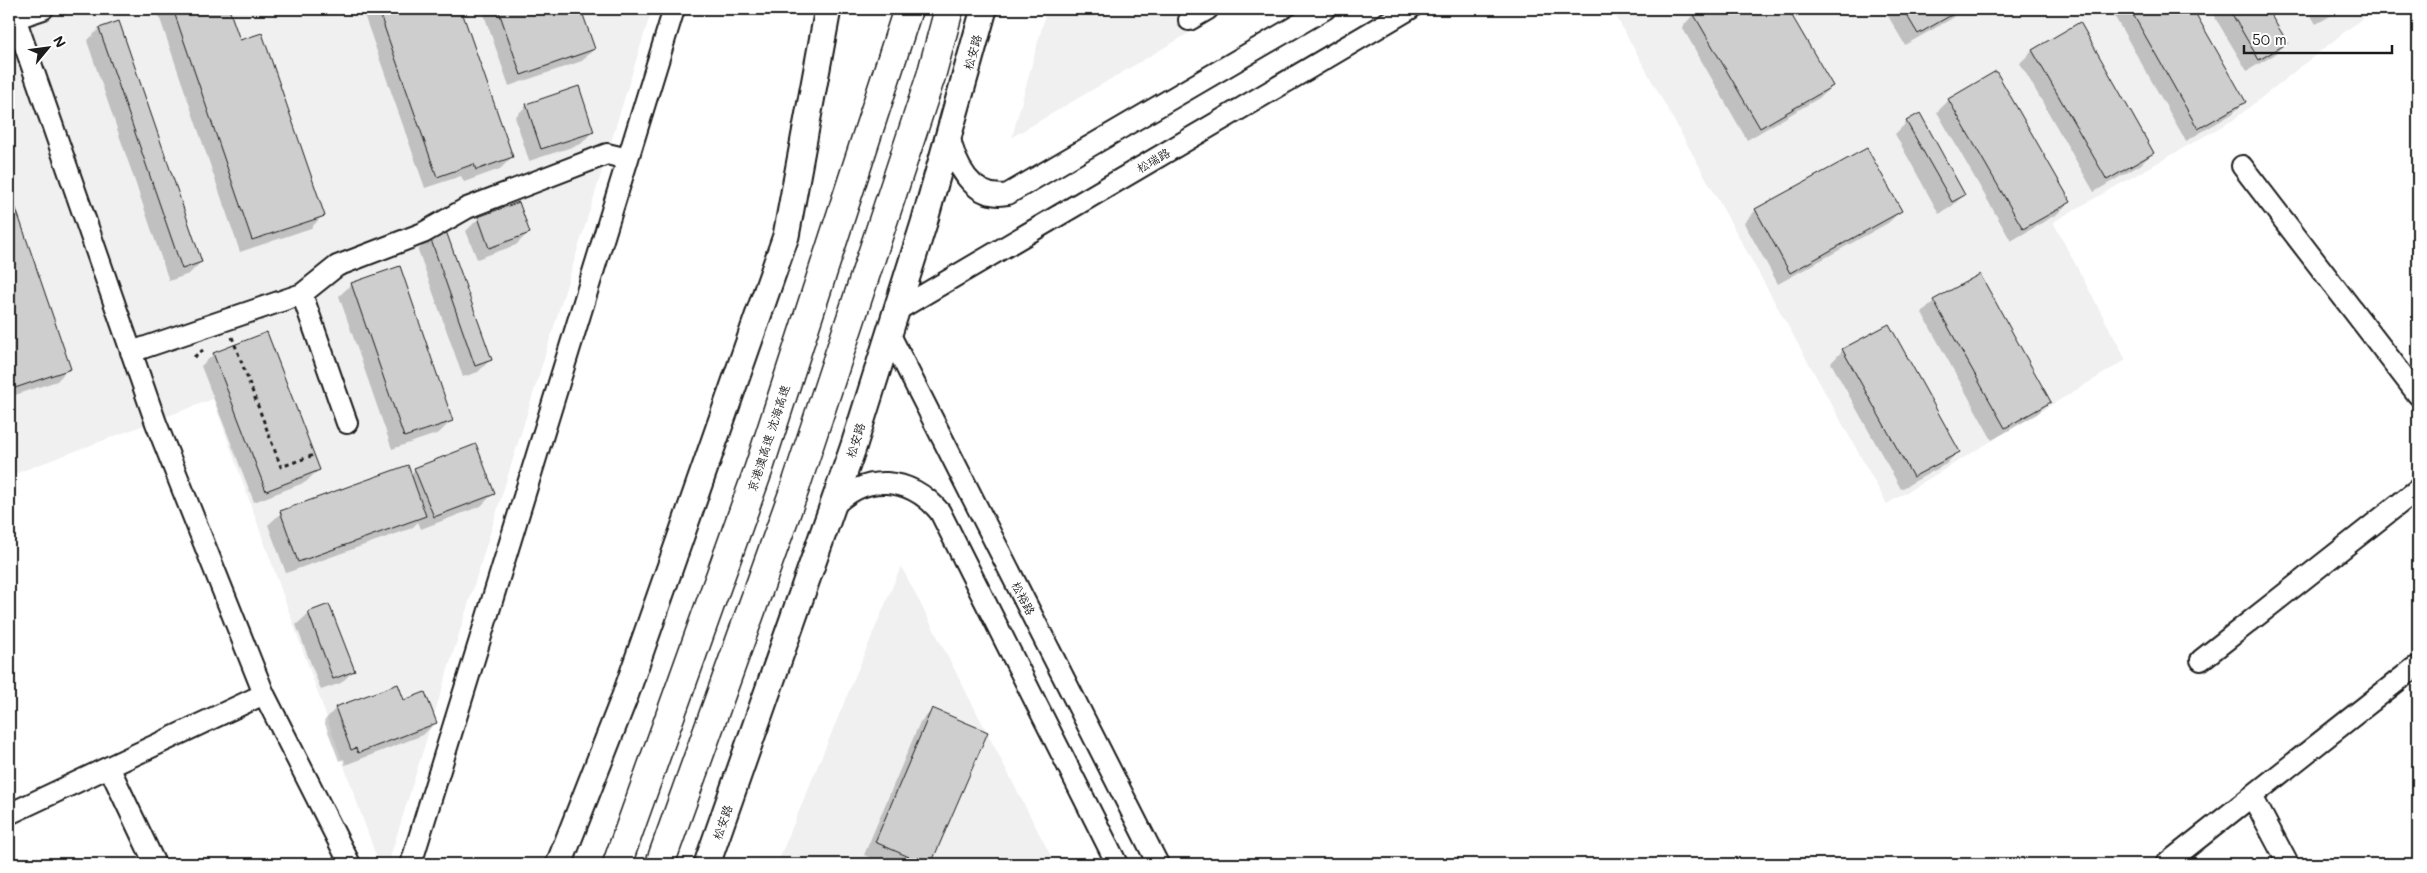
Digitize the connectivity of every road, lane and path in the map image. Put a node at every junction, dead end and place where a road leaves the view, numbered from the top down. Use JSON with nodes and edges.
{"nodes":[{"id":1,"x":43,"y":9,"type":"edge"},
{"id":2,"x":674,"y":9,"type":"edge"},
{"id":3,"x":828,"y":9,"type":"edge"},
{"id":4,"x":908,"y":9,"type":"edge"},
{"id":5,"x":949,"y":9,"type":"edge"},
{"id":6,"x":984,"y":9,"type":"edge"},
{"id":7,"x":1208,"y":9,"type":"edge"},
{"id":8,"x":1325,"y":9,"type":"edge"},
{"id":9,"x":1410,"y":9,"type":"edge"},
{"id":10,"x":14,"y":14,"type":"edge"},
{"id":11,"x":1189,"y":20,"type":"dead end"},
{"id":12,"x":949,"y":133,"type":"junction"},
{"id":13,"x":628,"y":159,"type":"junction"},
{"id":14,"x":2242,"y":166,"type":"dead end"},
{"id":15,"x":302,"y":294,"type":"junction"},
{"id":16,"x":892,"y":322,"type":"junction"},
{"id":17,"x":232,"y":337,"type":"dead end"},
{"id":18,"x":207,"y":346,"type":"dead end"},
{"id":19,"x":131,"y":352,"type":"junction"},
{"id":20,"x":194,"y":357,"type":"dead end"},
{"id":21,"x":2418,"y":394,"type":"edge"},
{"id":22,"x":347,"y":423,"type":"dead end"},
{"id":23,"x":314,"y":455,"type":"dead end"},
{"id":24,"x":2418,"y":489,"type":"edge"},
{"id":25,"x":832,"y":508,"type":"junction"},
{"id":26,"x":2201,"y":660,"type":"dead end"},
{"id":27,"x":2414,"y":668,"type":"dead end"},
{"id":28,"x":264,"y":694,"type":"junction"},
{"id":29,"x":109,"y":767,"type":"junction"},
{"id":30,"x":2252,"y":796,"type":"junction"},
{"id":31,"x":9,"y":814,"type":"edge"},
{"id":32,"x":155,"y":864,"type":"edge"},
{"id":33,"x":350,"y":864,"type":"edge"},
{"id":34,"x":411,"y":864,"type":"edge"},
{"id":35,"x":559,"y":864,"type":"edge"},
{"id":36,"x":618,"y":864,"type":"edge"},
{"id":37,"x":660,"y":864,"type":"edge"},
{"id":38,"x":707,"y":864,"type":"edge"},
{"id":39,"x":1117,"y":864,"type":"edge"},
{"id":40,"x":1158,"y":864,"type":"edge"},
{"id":41,"x":2166,"y":864,"type":"edge"},
{"id":42,"x":2288,"y":864,"type":"edge"}],
"edges":[{"from":1,"to":10,"type":"street"},
{"from":2,"to":13,"type":"street"},
{"from":3,"to":35,"type":"main road"},
{"from":4,"to":36,"type":"highway","name":"京港澳高速 沈海高速"},
{"from":5,"to":37,"type":"highway"},
{"from":6,"to":12,"type":"main road","name":"松安路"},
{"from":7,"to":11,"type":"street"},
{"from":8,"to":12,"type":"street"},
{"from":9,"to":16,"type":"street","name":"松瑞路"},
{"from":10,"to":19,"type":"street"},
{"from":12,"to":16,"type":"main road","name":"松安路"},
{"from":13,"to":15,"type":"street"},
{"from":13,"to":34,"type":"street"},
{"from":14,"to":21,"type":"street"},
{"from":15,"to":19,"type":"street"},
{"from":15,"to":22,"type":"street"},
{"from":16,"to":25,"type":"main road","name":"松安路"},
{"from":16,"to":40,"type":"street","name":"松裕路"},
{"from":17,"to":23,"type":"path"},
{"from":18,"to":20,"type":"path"},
{"from":19,"to":28,"type":"street"},
{"from":24,"to":26,"type":"street"},
{"from":25,"to":38,"type":"main road","name":"松安路"},
{"from":25,"to":39,"type":"street"},
{"from":27,"to":30,"type":"street"},
{"from":28,"to":29,"type":"street"},
{"from":28,"to":33,"type":"street"},
{"from":29,"to":31,"type":"street"},
{"from":29,"to":32,"type":"street"},
{"from":30,"to":41,"type":"street"},
{"from":30,"to":42,"type":"street"}]}
